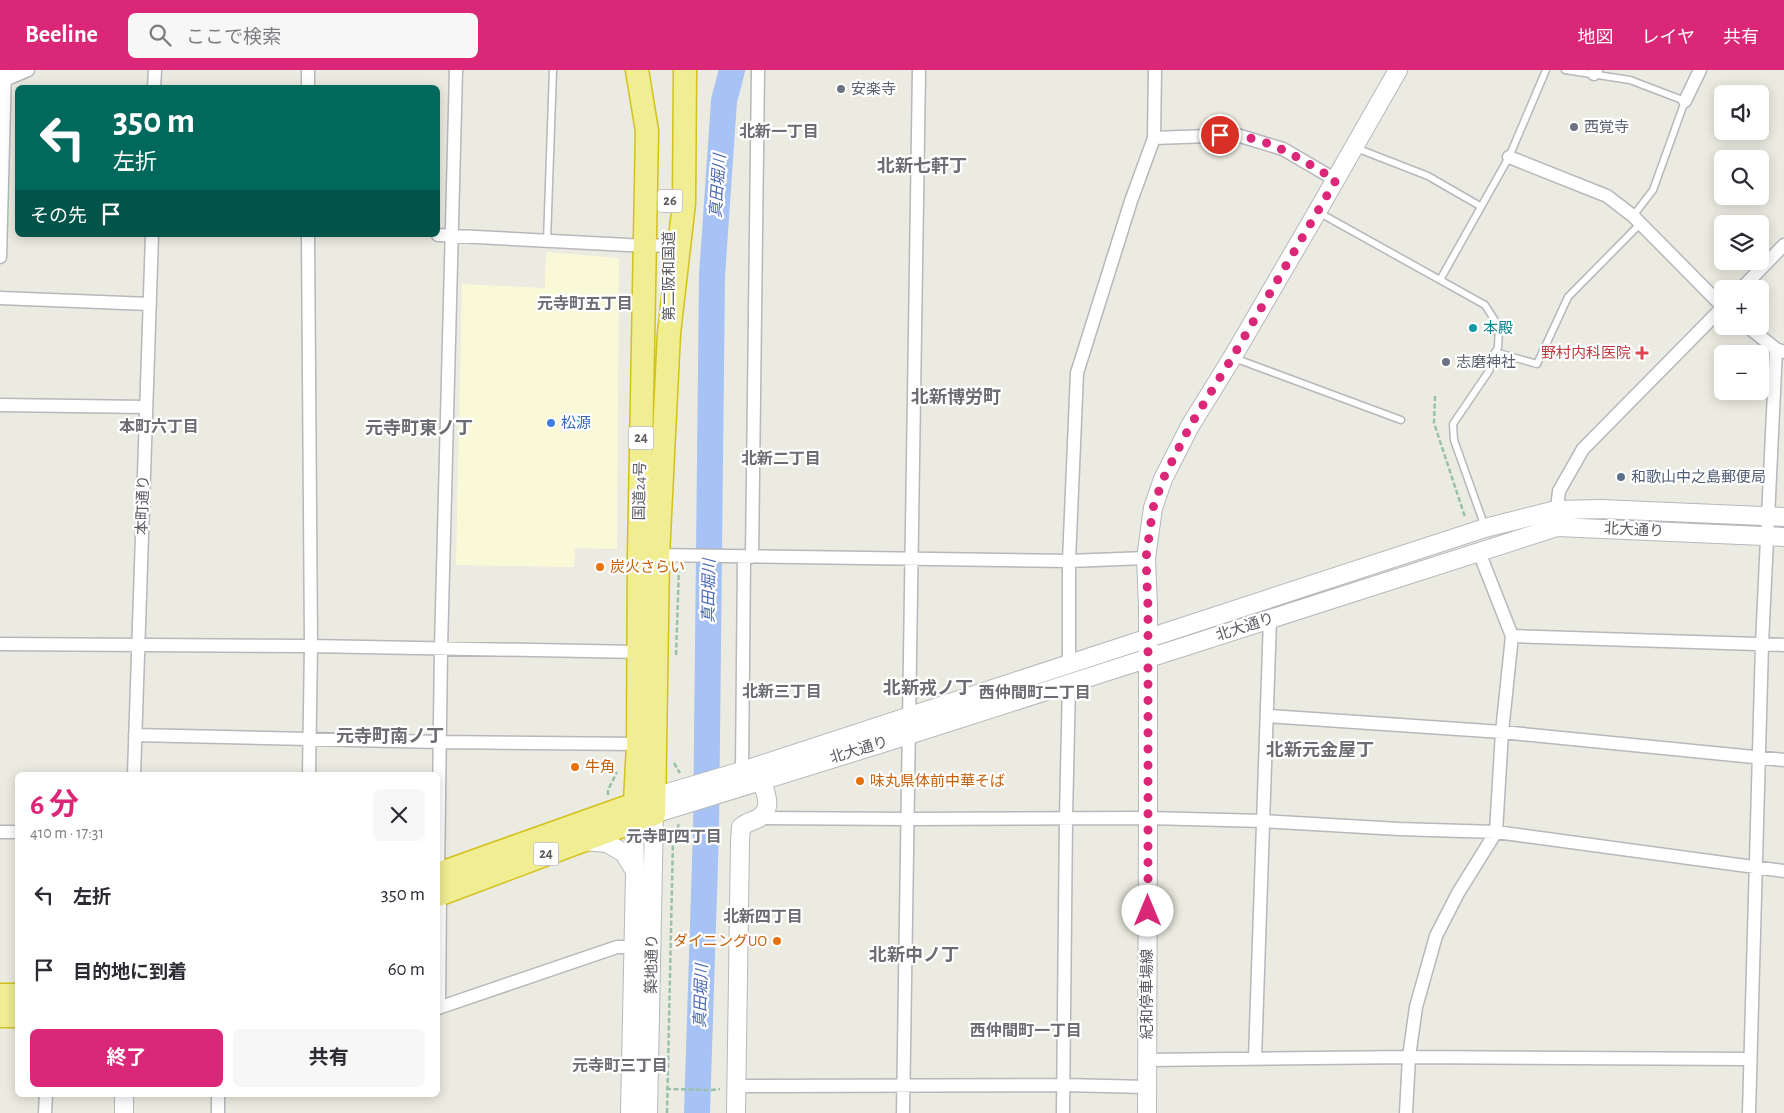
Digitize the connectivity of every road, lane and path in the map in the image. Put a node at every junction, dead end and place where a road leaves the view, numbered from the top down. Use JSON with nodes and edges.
{"nodes":[{"id":1,"x":28,"y":70,"type":"edge"},
{"id":2,"x":155,"y":70,"type":"edge"},
{"id":3,"x":308,"y":70,"type":"edge"},
{"id":4,"x":456,"y":70,"type":"edge"},
{"id":5,"x":553,"y":70,"type":"edge"},
{"id":6,"x":637,"y":70,"type":"edge"},
{"id":7,"x":648,"y":70,"type":"edge"},
{"id":8,"x":670,"y":70,"type":"edge"},
{"id":9,"x":685,"y":70,"type":"edge"},
{"id":10,"x":758,"y":70,"type":"edge"},
{"id":11,"x":919,"y":70,"type":"edge"},
{"id":12,"x":1155,"y":70,"type":"edge"},
{"id":13,"x":1398,"y":70,"type":"edge"},
{"id":14,"x":1546,"y":70,"type":"edge"},
{"id":15,"x":1564,"y":70,"type":"edge"},
{"id":16,"x":1700,"y":70,"type":"edge"},
{"id":17,"x":1595,"y":72,"type":"edge"},
{"id":18,"x":3,"y":77,"type":"edge"},
{"id":19,"x":154,"y":85,"type":"edge"},
{"id":20,"x":308,"y":85,"type":"edge"},
{"id":21,"x":1686,"y":101,"type":"junction"},
{"id":22,"x":646,"y":132,"type":"junction"},
{"id":23,"x":1154,"y":138,"type":"junction"},
{"id":24,"x":1355,"y":147,"type":"junction"},
{"id":25,"x":1509,"y":157,"type":"junction"},
{"id":26,"x":1336,"y":180,"type":"junction"},
{"id":27,"x":1480,"y":206,"type":"junction"},
{"id":28,"x":1317,"y":212,"type":"junction"},
{"id":29,"x":1636,"y":220,"type":"junction"},
{"id":30,"x":440,"y":235,"type":"edge"},
{"id":31,"x":452,"y":235,"type":"junction"},
{"id":32,"x":152,"y":237,"type":"edge"},
{"id":33,"x":308,"y":237,"type":"edge"},
{"id":34,"x":547,"y":241,"type":"junction"},
{"id":35,"x":645,"y":245,"type":"junction"},
{"id":36,"x":1784,"y":245,"type":"edge"},
{"id":37,"x":674,"y":246,"type":"junction"},
{"id":38,"x":0,"y":257,"type":"edge"},
{"id":39,"x":1440,"y":280,"type":"junction"},
{"id":40,"x":1751,"y":280,"type":"edge"},
{"id":41,"x":0,"y":298,"type":"edge"},
{"id":42,"x":1714,"y":299,"type":"edge"},
{"id":43,"x":150,"y":304,"type":"junction"},
{"id":44,"x":1714,"y":315,"type":"edge"},
{"id":45,"x":1759,"y":335,"type":"edge"},
{"id":46,"x":1780,"y":351,"type":"edge"},
{"id":47,"x":1496,"y":352,"type":"junction"},
{"id":48,"x":1232,"y":358,"type":"junction"},
{"id":49,"x":1435,"y":396,"type":"dead end"},
{"id":50,"x":0,"y":405,"type":"edge"},
{"id":51,"x":146,"y":408,"type":"junction"},
{"id":52,"x":1402,"y":420,"type":"dead end"},
{"id":53,"x":1776,"y":517,"type":"edge"},
{"id":54,"x":1556,"y":518,"type":"junction"},
{"id":55,"x":1478,"y":530,"type":"junction"},
{"id":56,"x":1776,"y":537,"type":"edge"},
{"id":57,"x":1479,"y":552,"type":"junction"},
{"id":58,"x":659,"y":556,"type":"junction"},
{"id":59,"x":748,"y":557,"type":"junction"},
{"id":60,"x":1146,"y":558,"type":"junction"},
{"id":61,"x":911,"y":560,"type":"junction"},
{"id":62,"x":1069,"y":561,"type":"junction"},
{"id":63,"x":1270,"y":619,"type":"junction"},
{"id":64,"x":1512,"y":636,"type":"junction"},
{"id":65,"x":1147,"y":639,"type":"junction"},
{"id":66,"x":0,"y":644,"type":"edge"},
{"id":67,"x":1762,"y":644,"type":"junction"},
{"id":68,"x":138,"y":645,"type":"junction"},
{"id":69,"x":1784,"y":645,"type":"edge"},
{"id":70,"x":311,"y":646,"type":"junction"},
{"id":71,"x":442,"y":648,"type":"junction"},
{"id":72,"x":639,"y":652,"type":"junction"},
{"id":73,"x":676,"y":656,"type":"dead end"},
{"id":74,"x":1147,"y":658,"type":"junction"},
{"id":75,"x":1069,"y":664,"type":"junction"},
{"id":76,"x":1069,"y":683,"type":"junction"},
{"id":77,"x":909,"y":716,"type":"junction"},
{"id":78,"x":1268,"y":716,"type":"junction"},
{"id":79,"x":1502,"y":732,"type":"junction"},
{"id":80,"x":135,"y":735,"type":"junction"},
{"id":81,"x":909,"y":735,"type":"junction"},
{"id":82,"x":310,"y":740,"type":"junction"},
{"id":83,"x":440,"y":742,"type":"junction"},
{"id":84,"x":638,"y":744,"type":"junction"},
{"id":85,"x":1759,"y":758,"type":"junction"},
{"id":86,"x":1784,"y":760,"type":"edge"},
{"id":87,"x":674,"y":763,"type":"dead end"},
{"id":88,"x":742,"y":771,"type":"junction"},
{"id":89,"x":134,"y":772,"type":"edge"},
{"id":90,"x":309,"y":772,"type":"edge"},
{"id":91,"x":440,"y":772,"type":"edge"},
{"id":92,"x":762,"y":781,"type":"junction"},
{"id":93,"x":686,"y":796,"type":"junction"},
{"id":94,"x":645,"y":809,"type":"junction"},
{"id":95,"x":1066,"y":817,"type":"junction"},
{"id":96,"x":759,"y":818,"type":"junction"},
{"id":97,"x":1148,"y":818,"type":"junction"},
{"id":98,"x":908,"y":819,"type":"junction"},
{"id":99,"x":1263,"y":821,"type":"junction"},
{"id":100,"x":0,"y":832,"type":"edge"},
{"id":101,"x":15,"y":832,"type":"edge"},
{"id":102,"x":1496,"y":832,"type":"junction"},
{"id":103,"x":579,"y":841,"type":"junction"},
{"id":104,"x":1755,"y":868,"type":"junction"},
{"id":105,"x":635,"y":871,"type":"junction"},
{"id":106,"x":1784,"y":871,"type":"edge"},
{"id":107,"x":440,"y":883,"type":"edge"},
{"id":108,"x":440,"y":883,"type":"edge"},
{"id":109,"x":634,"y":947,"type":"junction"},
{"id":110,"x":0,"y":995,"type":"edge"},
{"id":111,"x":15,"y":995,"type":"edge"},
{"id":112,"x":440,"y":1007,"type":"edge"},
{"id":113,"x":0,"y":1016,"type":"edge"},
{"id":114,"x":15,"y":1016,"type":"edge"},
{"id":115,"x":1409,"y":1057,"type":"junction"},
{"id":116,"x":1255,"y":1058,"type":"junction"},
{"id":117,"x":1750,"y":1059,"type":"junction"},
{"id":118,"x":1147,"y":1060,"type":"junction"},
{"id":119,"x":904,"y":1085,"type":"junction"},
{"id":120,"x":1064,"y":1085,"type":"junction"},
{"id":121,"x":736,"y":1086,"type":"junction"},
{"id":122,"x":1147,"y":1087,"type":"junction"},
{"id":123,"x":648,"y":1088,"type":"junction"},
{"id":124,"x":667,"y":1089,"type":"junction"},
{"id":125,"x":711,"y":1090,"type":"dead end"},
{"id":126,"x":46,"y":1097,"type":"edge"},
{"id":127,"x":124,"y":1097,"type":"edge"},
{"id":128,"x":218,"y":1097,"type":"edge"},
{"id":129,"x":45,"y":1113,"type":"edge"},
{"id":130,"x":124,"y":1113,"type":"edge"},
{"id":131,"x":218,"y":1113,"type":"edge"},
{"id":132,"x":630,"y":1113,"type":"edge"},
{"id":133,"x":648,"y":1113,"type":"edge"},
{"id":134,"x":666,"y":1113,"type":"edge"},
{"id":135,"x":736,"y":1113,"type":"edge"},
{"id":136,"x":903,"y":1113,"type":"edge"},
{"id":137,"x":1063,"y":1113,"type":"edge"},
{"id":138,"x":1147,"y":1113,"type":"edge"},
{"id":139,"x":1406,"y":1113,"type":"edge"},
{"id":140,"x":1749,"y":1113,"type":"edge"}],
"edges":[{"from":1,"to":18,"type":"street"},
{"from":2,"to":19,"type":"street"},
{"from":3,"to":20,"type":"street"},
{"from":4,"to":31,"type":"street"},
{"from":5,"to":34,"type":"lane"},
{"from":6,"to":22,"type":"highway","name":"国道24号","number":"24"},
{"from":7,"to":22,"type":"highway"},
{"from":8,"to":37,"type":"highway","name":"第二阪和国道","number":"26"},
{"from":9,"to":37,"type":"highway","name":"国道24号","number":"24"},
{"from":10,"to":59,"type":"street"},
{"from":11,"to":61,"type":"street"},
{"from":12,"to":23,"type":"street"},
{"from":13,"to":24,"type":"street","name":"紀和停車場線"},
{"from":14,"to":25,"type":"lane"},
{"from":15,"to":17,"type":"lane"},
{"from":16,"to":21,"type":"street"},
{"from":17,"to":21,"type":"lane"},
{"from":18,"to":38,"type":"street"},
{"from":21,"to":29,"type":"lane"},
{"from":22,"to":35,"type":"highway","name":"国道24号","number":"24"},
{"from":23,"to":26,"type":"street"},
{"from":23,"to":62,"type":"street"},
{"from":24,"to":26,"type":"street","name":"紀和停車場線"},
{"from":24,"to":27,"type":"lane"},
{"from":25,"to":27,"type":"lane"},
{"from":25,"to":29,"type":"street"},
{"from":26,"to":28,"type":"street","name":"紀和停車場線"},
{"from":27,"to":39,"type":"lane"},
{"from":28,"to":39,"type":"lane"},
{"from":28,"to":48,"type":"street","name":"紀和停車場線"},
{"from":29,"to":42,"type":"street"},
{"from":29,"to":47,"type":"lane"},
{"from":30,"to":31,"type":"street"},
{"from":31,"to":34,"type":"street"},
{"from":31,"to":71,"type":"street"},
{"from":32,"to":43,"type":"street","name":"本町通り"},
{"from":33,"to":70,"type":"street"},
{"from":34,"to":35,"type":"street"},
{"from":35,"to":37,"type":"street"},
{"from":35,"to":58,"type":"highway","name":"国道24号","number":"24"},
{"from":36,"to":40,"type":"street"},
{"from":37,"to":58,"type":"highway","name":"国道24号","number":"24"},
{"from":39,"to":47,"type":"lane"},
{"from":41,"to":43,"type":"street"},
{"from":43,"to":51,"type":"street","name":"本町通り"},
{"from":44,"to":54,"type":"street"},
{"from":45,"to":46,"type":"street"},
{"from":46,"to":53,"type":"street"},
{"from":47,"to":55,"type":"lane"},
{"from":48,"to":52,"type":"lane"},
{"from":48,"to":60,"type":"street","name":"紀和停車場線"},
{"from":49,"to":55,"type":"path"},
{"from":50,"to":51,"type":"street"},
{"from":51,"to":68,"type":"street","name":"本町通り"},
{"from":53,"to":54,"type":"street","name":"北大通り"},
{"from":53,"to":56,"type":"street"},
{"from":54,"to":55,"type":"street","name":"北大通り"},
{"from":54,"to":56,"type":"street","name":"北大通り"},
{"from":54,"to":57,"type":"street","name":"北大通り"},
{"from":55,"to":65,"type":"street","name":"北大通り"},
{"from":56,"to":67,"type":"street"},
{"from":57,"to":63,"type":"street","name":"北大通り"},
{"from":57,"to":64,"type":"street"},
{"from":58,"to":59,"type":"street"},
{"from":58,"to":72,"type":"highway","name":"国道24号","number":"24"},
{"from":58,"to":73,"type":"path"},
{"from":58,"to":94,"type":"highway","name":"国道24号","number":"24"},
{"from":59,"to":61,"type":"street"},
{"from":59,"to":88,"type":"street"},
{"from":60,"to":62,"type":"street"},
{"from":60,"to":65,"type":"street","name":"紀和停車場線"},
{"from":61,"to":62,"type":"street"},
{"from":61,"to":77,"type":"street"},
{"from":62,"to":75,"type":"street"},
{"from":63,"to":74,"type":"street","name":"北大通り"},
{"from":63,"to":78,"type":"street"},
{"from":64,"to":67,"type":"street"},
{"from":64,"to":79,"type":"street"},
{"from":65,"to":74,"type":"street","name":"紀和停車場線"},
{"from":65,"to":75,"type":"street","name":"北大通り"},
{"from":66,"to":68,"type":"street"},
{"from":67,"to":69,"type":"street"},
{"from":67,"to":85,"type":"street"},
{"from":68,"to":70,"type":"street"},
{"from":68,"to":80,"type":"street","name":"本町通り"},
{"from":70,"to":71,"type":"street"},
{"from":70,"to":82,"type":"street"},
{"from":71,"to":72,"type":"street"},
{"from":71,"to":83,"type":"street"},
{"from":72,"to":84,"type":"highway","name":"国道24号","number":"24"},
{"from":74,"to":76,"type":"street","name":"北大通り"},
{"from":74,"to":97,"type":"street","name":"紀和停車場線"},
{"from":75,"to":77,"type":"street","name":"北大通り"},
{"from":76,"to":81,"type":"street","name":"北大通り"},
{"from":76,"to":95,"type":"street"},
{"from":77,"to":81,"type":"street"},
{"from":77,"to":88,"type":"street","name":"北大通り"},
{"from":78,"to":79,"type":"street"},
{"from":78,"to":99,"type":"street"},
{"from":79,"to":85,"type":"street"},
{"from":79,"to":102,"type":"street"},
{"from":80,"to":82,"type":"street"},
{"from":80,"to":89,"type":"street","name":"本町通り"},
{"from":81,"to":92,"type":"street","name":"北大通り"},
{"from":81,"to":98,"type":"street"},
{"from":82,"to":83,"type":"street"},
{"from":82,"to":90,"type":"street"},
{"from":83,"to":84,"type":"street"},
{"from":83,"to":91,"type":"street"},
{"from":84,"to":94,"type":"highway","name":"国道24号","number":"24"},
{"from":85,"to":86,"type":"street"},
{"from":85,"to":104,"type":"street"},
{"from":87,"to":93,"type":"path"},
{"from":88,"to":93,"type":"street","name":"北大通り"},
{"from":92,"to":93,"type":"street","name":"北大通り"},
{"from":92,"to":96,"type":"street"},
{"from":93,"to":94,"type":"street"},
{"from":93,"to":124,"type":"path"},
{"from":94,"to":103,"type":"highway","number":"24"},
{"from":94,"to":105,"type":"street","name":"築地通り"},
{"from":94,"to":107,"type":"highway","number":"24"},
{"from":94,"to":123,"type":"street","name":"築地通り"},
{"from":95,"to":97,"type":"street"},
{"from":95,"to":98,"type":"street"},
{"from":95,"to":120,"type":"street"},
{"from":96,"to":98,"type":"street"},
{"from":96,"to":121,"type":"street"},
{"from":97,"to":99,"type":"street"},
{"from":97,"to":118,"type":"street","name":"紀和停車場線"},
{"from":98,"to":119,"type":"street"},
{"from":99,"to":102,"type":"street"},
{"from":99,"to":116,"type":"street"},
{"from":100,"to":101,"type":"street"},
{"from":102,"to":104,"type":"street"},
{"from":102,"to":115,"type":"street"},
{"from":103,"to":105,"type":"street"},
{"from":103,"to":108,"type":"highway","number":"24"},
{"from":104,"to":106,"type":"street"},
{"from":104,"to":117,"type":"street"},
{"from":105,"to":109,"type":"street","name":"築地通り"},
{"from":109,"to":112,"type":"street"},
{"from":109,"to":132,"type":"street","name":"築地通り"},
{"from":110,"to":111,"type":"highway"},
{"from":113,"to":114,"type":"highway"},
{"from":115,"to":116,"type":"street"},
{"from":115,"to":117,"type":"street"},
{"from":115,"to":139,"type":"street"},
{"from":116,"to":118,"type":"street"},
{"from":117,"to":140,"type":"street"},
{"from":118,"to":122,"type":"street","name":"紀和停車場線"},
{"from":119,"to":120,"type":"street"},
{"from":119,"to":121,"type":"street"},
{"from":119,"to":136,"type":"street"},
{"from":120,"to":122,"type":"street"},
{"from":120,"to":137,"type":"street"},
{"from":121,"to":135,"type":"street"},
{"from":122,"to":138,"type":"street","name":"紀和停車場線"},
{"from":123,"to":124,"type":"path"},
{"from":123,"to":133,"type":"street","name":"築地通り"},
{"from":124,"to":125,"type":"path"},
{"from":124,"to":134,"type":"path"},
{"from":126,"to":129,"type":"street"},
{"from":127,"to":130,"type":"street"},
{"from":128,"to":131,"type":"street"}]}
